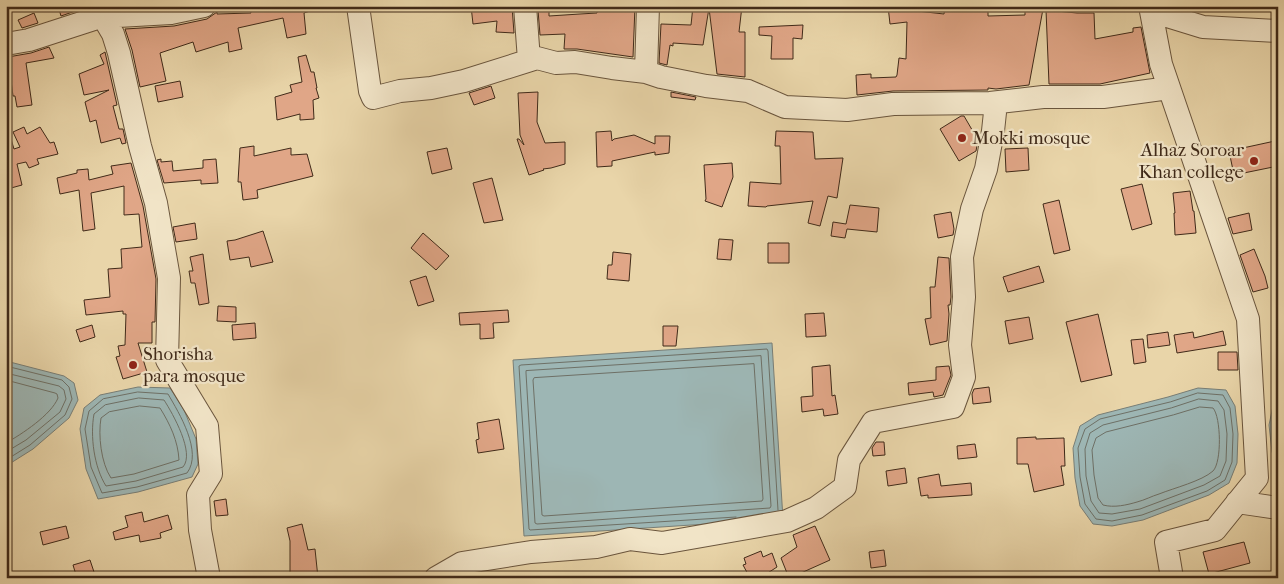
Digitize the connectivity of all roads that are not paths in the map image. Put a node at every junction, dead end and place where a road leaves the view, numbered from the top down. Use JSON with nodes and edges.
{"nodes":[{"id":1,"x":204,"y":6,"type":"edge"},
{"id":2,"x":358,"y":6,"type":"edge"},
{"id":3,"x":525,"y":6,"type":"edge"},
{"id":4,"x":648,"y":6,"type":"edge"},
{"id":5,"x":1150,"y":9,"type":"edge"},
{"id":6,"x":100,"y":14,"type":"edge"},
{"id":7,"x":1278,"y":31,"type":"edge"},
{"id":8,"x":6,"y":44,"type":"edge"},
{"id":9,"x":530,"y":60,"type":"junction"},
{"id":10,"x":646,"y":72,"type":"junction"},
{"id":11,"x":1169,"y":88,"type":"junction"},
{"id":12,"x":996,"y":102,"type":"junction"},
{"id":13,"x":1237,"y":502,"type":"junction"},
{"id":14,"x":1278,"y":508,"type":"edge"},
{"id":15,"x":209,"y":578,"type":"edge"},
{"id":16,"x":436,"y":578,"type":"edge"},
{"id":17,"x":1172,"y":578,"type":"edge"}],
"edges":[{"from":1,"to":6,"type":"street"},
{"from":2,"to":9,"type":"street"},
{"from":3,"to":9,"type":"street"},
{"from":4,"to":10,"type":"street"},
{"from":5,"to":7,"type":"street"},
{"from":5,"to":11,"type":"street"},
{"from":6,"to":8,"type":"street"},
{"from":6,"to":15,"type":"street"},
{"from":9,"to":10,"type":"street"},
{"from":10,"to":12,"type":"street"},
{"from":11,"to":12,"type":"street"},
{"from":11,"to":13,"type":"street"},
{"from":12,"to":16,"type":"street"},
{"from":13,"to":14,"type":"street"},
{"from":13,"to":17,"type":"street"}]}
